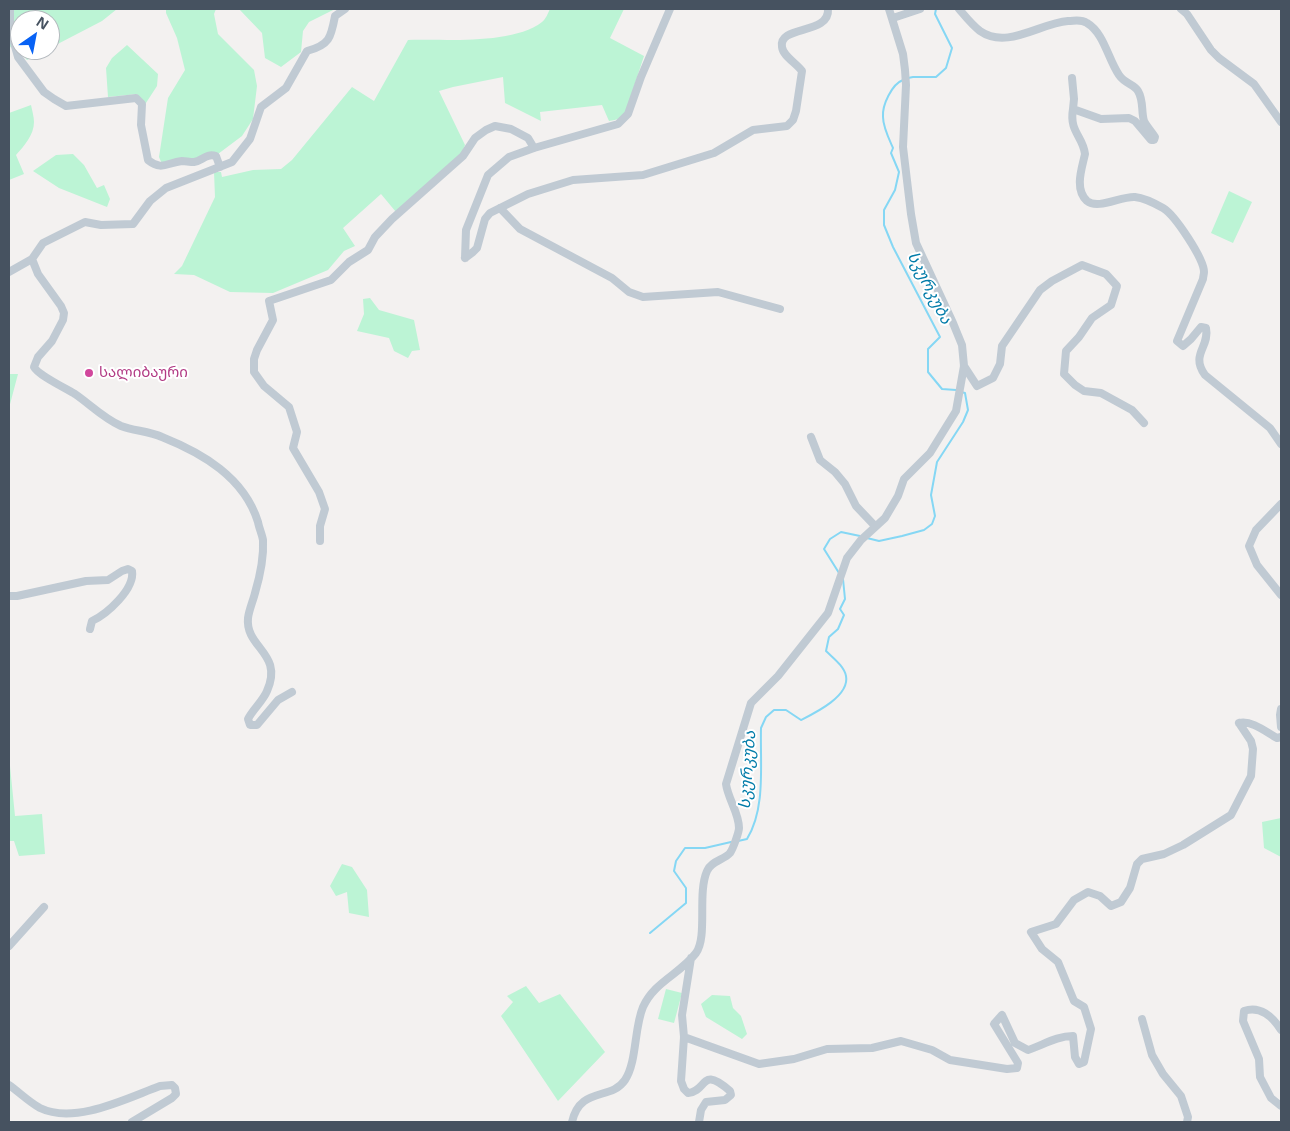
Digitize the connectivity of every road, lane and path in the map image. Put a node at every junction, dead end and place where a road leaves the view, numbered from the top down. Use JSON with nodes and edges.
{"nodes":[{"id":1,"x":10,"y":9,"type":"edge"},
{"id":2,"x":345,"y":9,"type":"edge"},
{"id":3,"x":670,"y":9,"type":"edge"},
{"id":4,"x":828,"y":9,"type":"edge"},
{"id":5,"x":889,"y":9,"type":"edge"},
{"id":6,"x":920,"y":9,"type":"edge"},
{"id":7,"x":959,"y":9,"type":"edge"},
{"id":8,"x":1181,"y":9,"type":"edge"},
{"id":9,"x":893,"y":18,"type":"junction"},
{"id":10,"x":1072,"y":78,"type":"dead end"},
{"id":11,"x":1073,"y":109,"type":"junction"},
{"id":12,"x":1281,"y":122,"type":"edge"},
{"id":13,"x":534,"y":148,"type":"junction"},
{"id":14,"x":220,"y":167,"type":"junction"},
{"id":15,"x":500,"y":208,"type":"junction"},
{"id":16,"x":32,"y":260,"type":"junction"},
{"id":17,"x":9,"y":272,"type":"edge"},
{"id":18,"x":780,"y":310,"type":"dead end"},
{"id":19,"x":964,"y":366,"type":"junction"},
{"id":20,"x":1144,"y":423,"type":"dead end"},
{"id":21,"x":811,"y":437,"type":"dead end"},
{"id":22,"x":1281,"y":444,"type":"edge"},
{"id":23,"x":1281,"y":504,"type":"edge"},
{"id":24,"x":875,"y":526,"type":"junction"},
{"id":25,"x":320,"y":541,"type":"dead end"},
{"id":26,"x":1281,"y":595,"type":"edge"},
{"id":27,"x":9,"y":596,"type":"edge"},
{"id":28,"x":90,"y":629,"type":"dead end"},
{"id":29,"x":292,"y":692,"type":"dead end"},
{"id":30,"x":1281,"y":709,"type":"edge"},
{"id":31,"x":1281,"y":727,"type":"edge"},
{"id":32,"x":1281,"y":737,"type":"edge"},
{"id":33,"x":44,"y":907,"type":"dead end"},
{"id":34,"x":9,"y":946,"type":"edge"},
{"id":35,"x":691,"y":958,"type":"junction"},
{"id":36,"x":1142,"y":1019,"type":"dead end"},
{"id":37,"x":1281,"y":1030,"type":"edge"},
{"id":38,"x":684,"y":1037,"type":"junction"},
{"id":39,"x":9,"y":1085,"type":"edge"},
{"id":40,"x":1281,"y":1106,"type":"edge"},
{"id":41,"x":132,"y":1122,"type":"edge"},
{"id":42,"x":572,"y":1122,"type":"edge"},
{"id":43,"x":699,"y":1122,"type":"edge"},
{"id":44,"x":1187,"y":1122,"type":"edge"}],
"edges":[{"from":1,"to":14,"type":"street"},
{"from":2,"to":14,"type":"street"},
{"from":3,"to":13,"type":"street"},
{"from":4,"to":15,"type":"street"},
{"from":5,"to":9,"type":"street"},
{"from":6,"to":9,"type":"street"},
{"from":7,"to":11,"type":"street"},
{"from":8,"to":12,"type":"street"},
{"from":9,"to":19,"type":"street"},
{"from":10,"to":11,"type":"street"},
{"from":11,"to":22,"type":"street"},
{"from":13,"to":15,"type":"street"},
{"from":13,"to":25,"type":"street"},
{"from":14,"to":16,"type":"street"},
{"from":15,"to":18,"type":"street"},
{"from":16,"to":17,"type":"street"},
{"from":16,"to":29,"type":"street"},
{"from":19,"to":20,"type":"street"},
{"from":19,"to":24,"type":"street"},
{"from":21,"to":24,"type":"street"},
{"from":23,"to":26,"type":"street"},
{"from":24,"to":35,"type":"street"},
{"from":27,"to":28,"type":"street"},
{"from":30,"to":31,"type":"street"},
{"from":32,"to":38,"type":"street"},
{"from":33,"to":34,"type":"street"},
{"from":35,"to":38,"type":"street"},
{"from":35,"to":42,"type":"street"},
{"from":36,"to":44,"type":"street"},
{"from":37,"to":40,"type":"street"},
{"from":38,"to":43,"type":"street"},
{"from":39,"to":41,"type":"street"}]}
